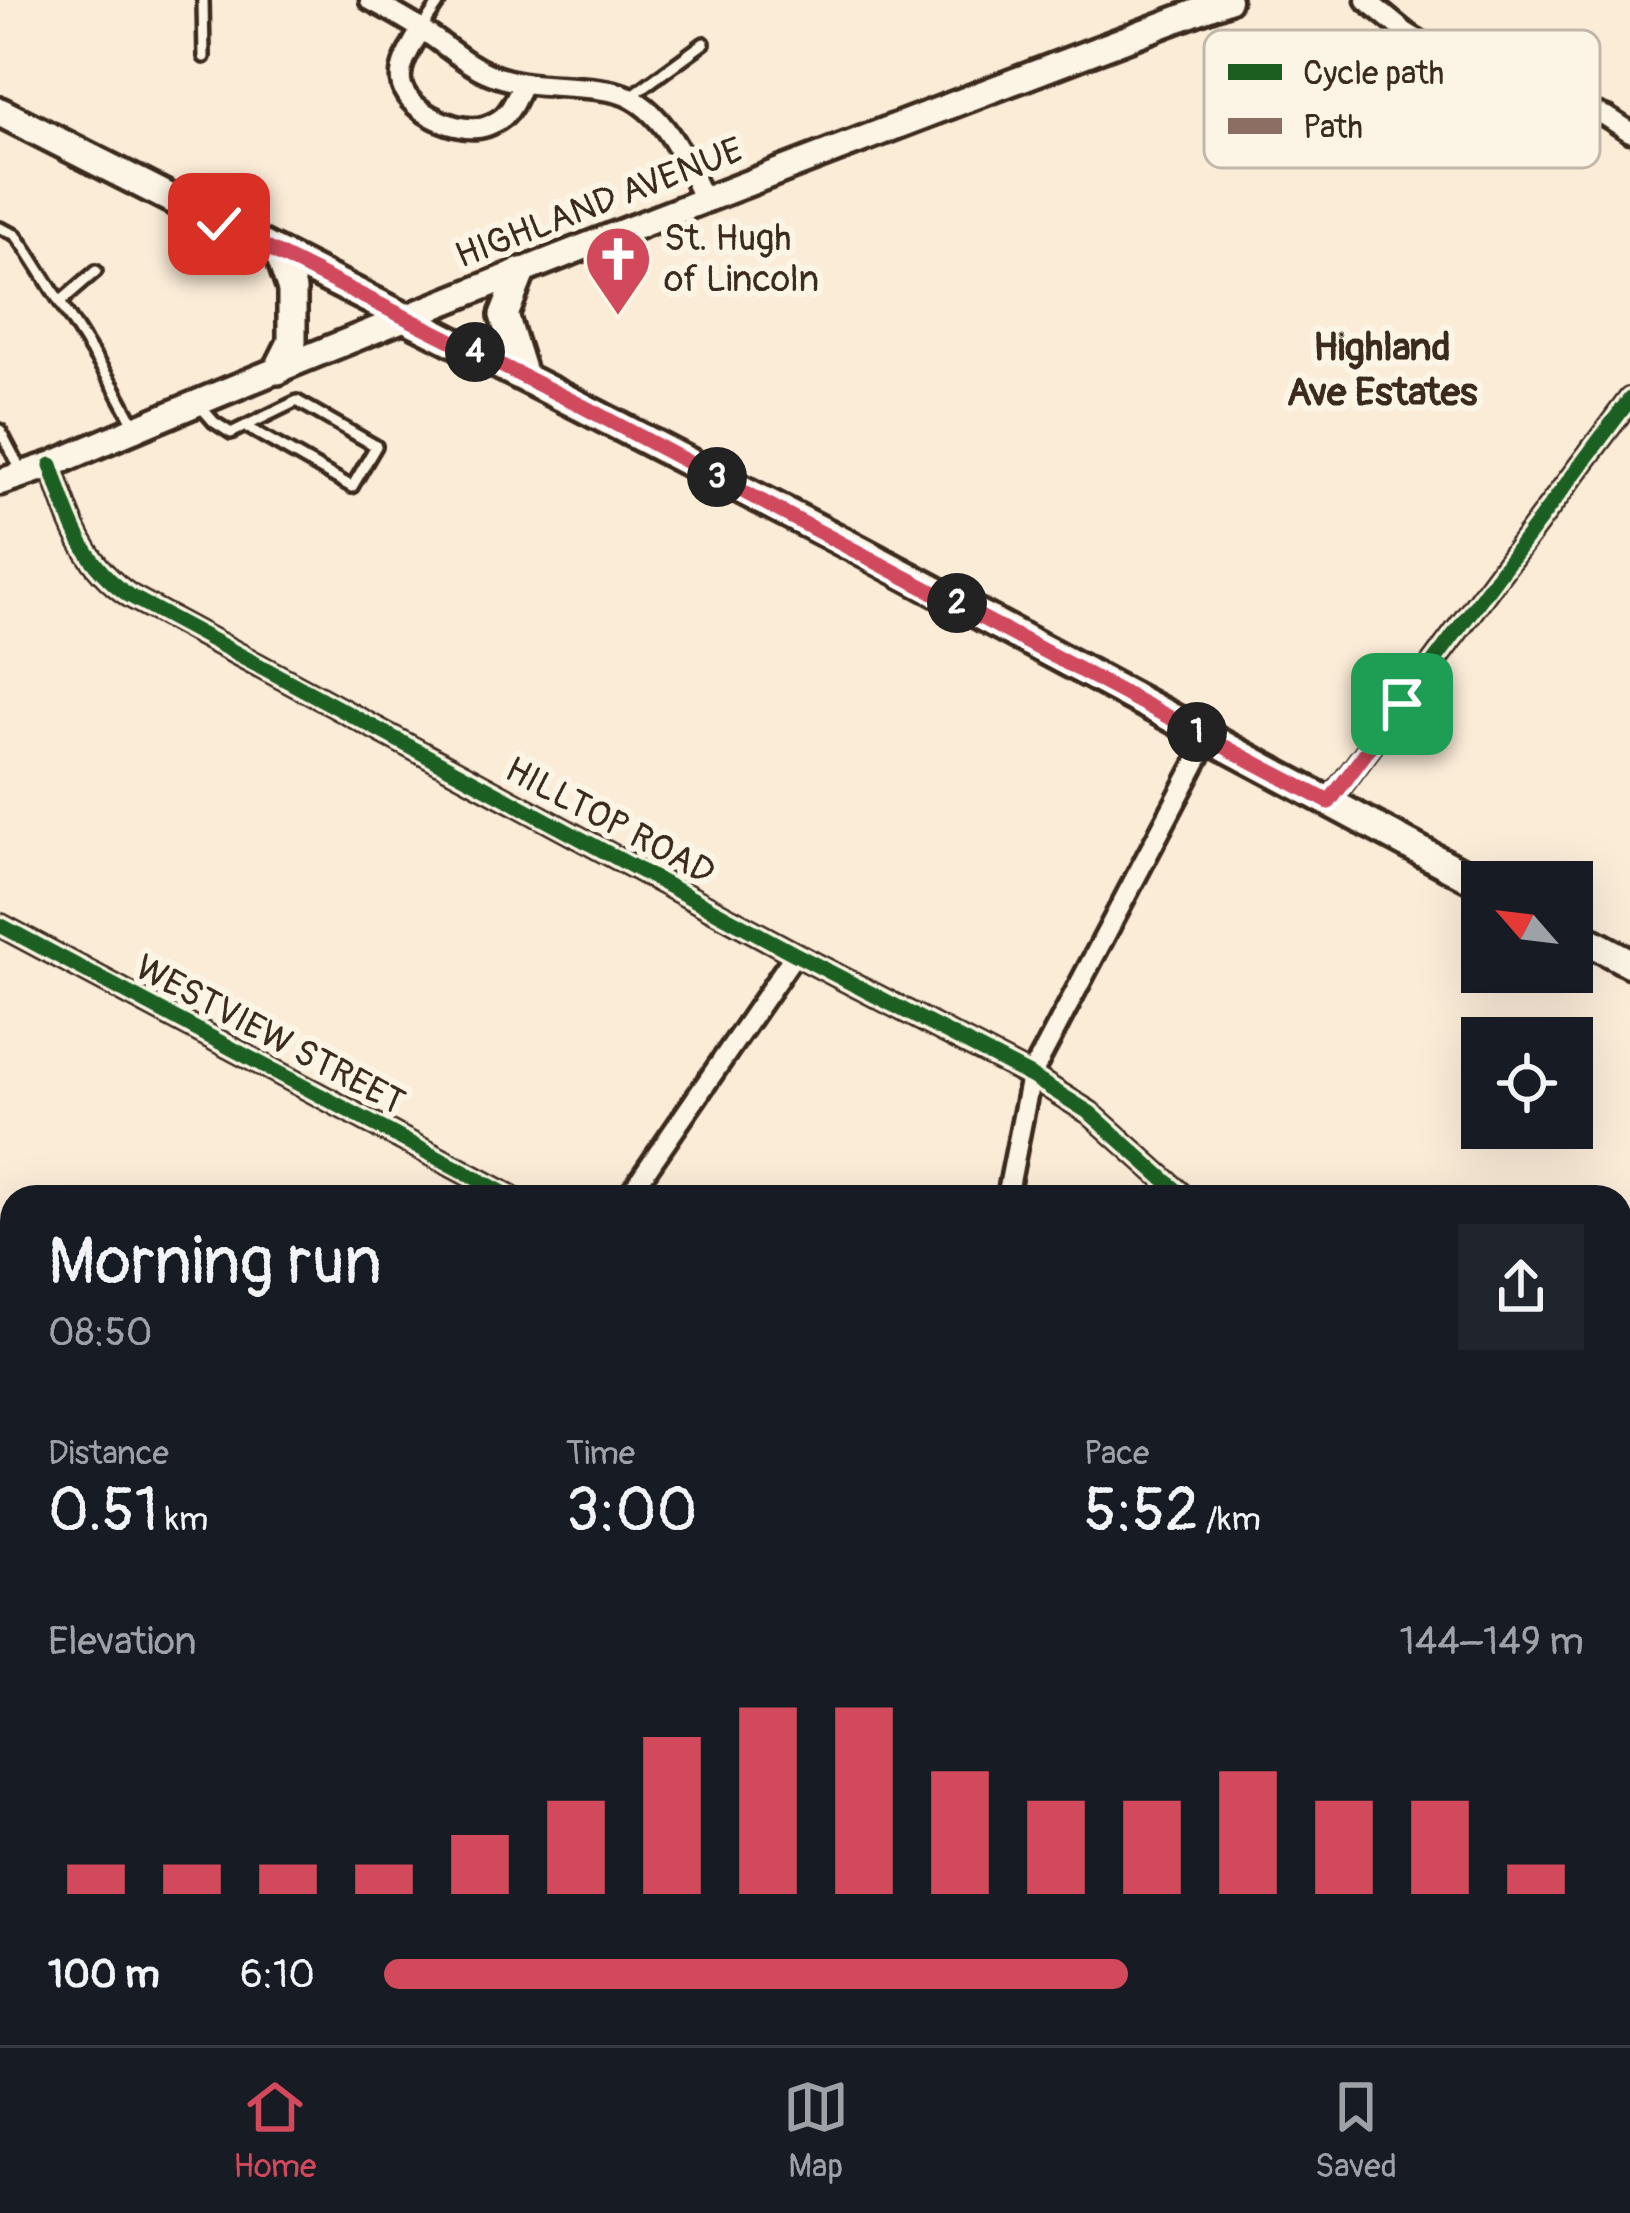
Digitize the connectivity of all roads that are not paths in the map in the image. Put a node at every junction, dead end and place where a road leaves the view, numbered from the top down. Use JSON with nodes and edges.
{"nodes":[{"id":1,"x":203,"y":0,"type":"edge"},
{"id":2,"x":370,"y":0,"type":"edge"},
{"id":3,"x":441,"y":0,"type":"edge"},
{"id":4,"x":1228,"y":0,"type":"edge"},
{"id":5,"x":1366,"y":0,"type":"edge"},
{"id":6,"x":421,"y":28,"type":"junction"},
{"id":7,"x":1403,"y":30,"type":"edge"},
{"id":8,"x":704,"y":43,"type":"dead end"},
{"id":9,"x":204,"y":57,"type":"dead end"},
{"id":10,"x":523,"y":84,"type":"junction"},
{"id":11,"x":630,"y":98,"type":"junction"},
{"id":12,"x":0,"y":112,"type":"edge"},
{"id":13,"x":1600,"y":114,"type":"edge"},
{"id":14,"x":1630,"y":133,"type":"edge"},
{"id":15,"x":704,"y":200,"type":"junction"},
{"id":16,"x":0,"y":228,"type":"edge"},
{"id":17,"x":280,"y":255,"type":"junction"},
{"id":18,"x":95,"y":271,"type":"dead end"},
{"id":19,"x":521,"y":272,"type":"junction"},
{"id":20,"x":60,"y":302,"type":"junction"},
{"id":21,"x":404,"y":317,"type":"junction"},
{"id":22,"x":278,"y":370,"type":"junction"},
{"id":23,"x":523,"y":376,"type":"junction"},
{"id":24,"x":1630,"y":399,"type":"edge"},
{"id":25,"x":197,"y":403,"type":"junction"},
{"id":26,"x":245,"y":426,"type":"junction"},
{"id":27,"x":136,"y":428,"type":"junction"},
{"id":28,"x":0,"y":430,"type":"edge"},
{"id":29,"x":51,"y":465,"type":"junction"},
{"id":30,"x":11,"y":478,"type":"edge"},
{"id":31,"x":1209,"y":738,"type":"junction"},
{"id":32,"x":1329,"y":802,"type":"junction"},
{"id":33,"x":1461,"y":873,"type":"edge"},
{"id":34,"x":0,"y":925,"type":"edge"},
{"id":35,"x":1593,"y":943,"type":"edge"},
{"id":36,"x":795,"y":954,"type":"junction"},
{"id":37,"x":1630,"y":963,"type":"edge"},
{"id":38,"x":1031,"y":1076,"type":"junction"},
{"id":39,"x":488,"y":1185,"type":"edge"},
{"id":40,"x":636,"y":1185,"type":"edge"},
{"id":41,"x":1009,"y":1185,"type":"edge"},
{"id":42,"x":1171,"y":1185,"type":"edge"}],
"edges":[{"from":1,"to":9,"type":"lane"},
{"from":2,"to":6,"type":"street"},
{"from":3,"to":6,"type":"lane"},
{"from":4,"to":15,"type":"main road","name":"HIGHLAND AVENUE"},
{"from":5,"to":7,"type":"street"},
{"from":6,"to":10,"type":"street"},
{"from":6,"to":10,"type":"street"},
{"from":8,"to":11,"type":"lane"},
{"from":10,"to":11,"type":"street"},
{"from":11,"to":15,"type":"street"},
{"from":12,"to":17,"type":"main road"},
{"from":13,"to":14,"type":"street"},
{"from":15,"to":19,"type":"main road","name":"HIGHLAND AVENUE"},
{"from":16,"to":20,"type":"lane"},
{"from":17,"to":21,"type":"main road"},
{"from":17,"to":22,"type":"main road"},
{"from":18,"to":20,"type":"lane"},
{"from":19,"to":21,"type":"main road","name":"HIGHLAND AVENUE"},
{"from":19,"to":23,"type":"main road"},
{"from":20,"to":27,"type":"lane"},
{"from":21,"to":22,"type":"main road","name":"HIGHLAND AVENUE"},
{"from":21,"to":23,"type":"main road"},
{"from":22,"to":25,"type":"main road","name":"HIGHLAND AVENUE"},
{"from":23,"to":31,"type":"main road"},
{"from":24,"to":32,"type":"street"},
{"from":25,"to":26,"type":"lane"},
{"from":25,"to":27,"type":"main road","name":"HIGHLAND AVENUE"},
{"from":26,"to":26,"type":"lane"},
{"from":27,"to":29,"type":"main road","name":"HIGHLAND AVENUE"},
{"from":28,"to":30,"type":"lane"},
{"from":29,"to":30,"type":"main road","name":"HIGHLAND AVENUE"},
{"from":29,"to":36,"type":"street","name":"HILLTOP ROAD"},
{"from":31,"to":32,"type":"main road"},
{"from":31,"to":38,"type":"street"},
{"from":32,"to":33,"type":"main road"},
{"from":34,"to":39,"type":"street","name":"WESTVIEW STREET"},
{"from":35,"to":37,"type":"main road"},
{"from":36,"to":38,"type":"street","name":"HILLTOP ROAD"},
{"from":36,"to":40,"type":"street"},
{"from":38,"to":41,"type":"street"},
{"from":38,"to":42,"type":"street","name":"HILLTOP ROAD"}]}
